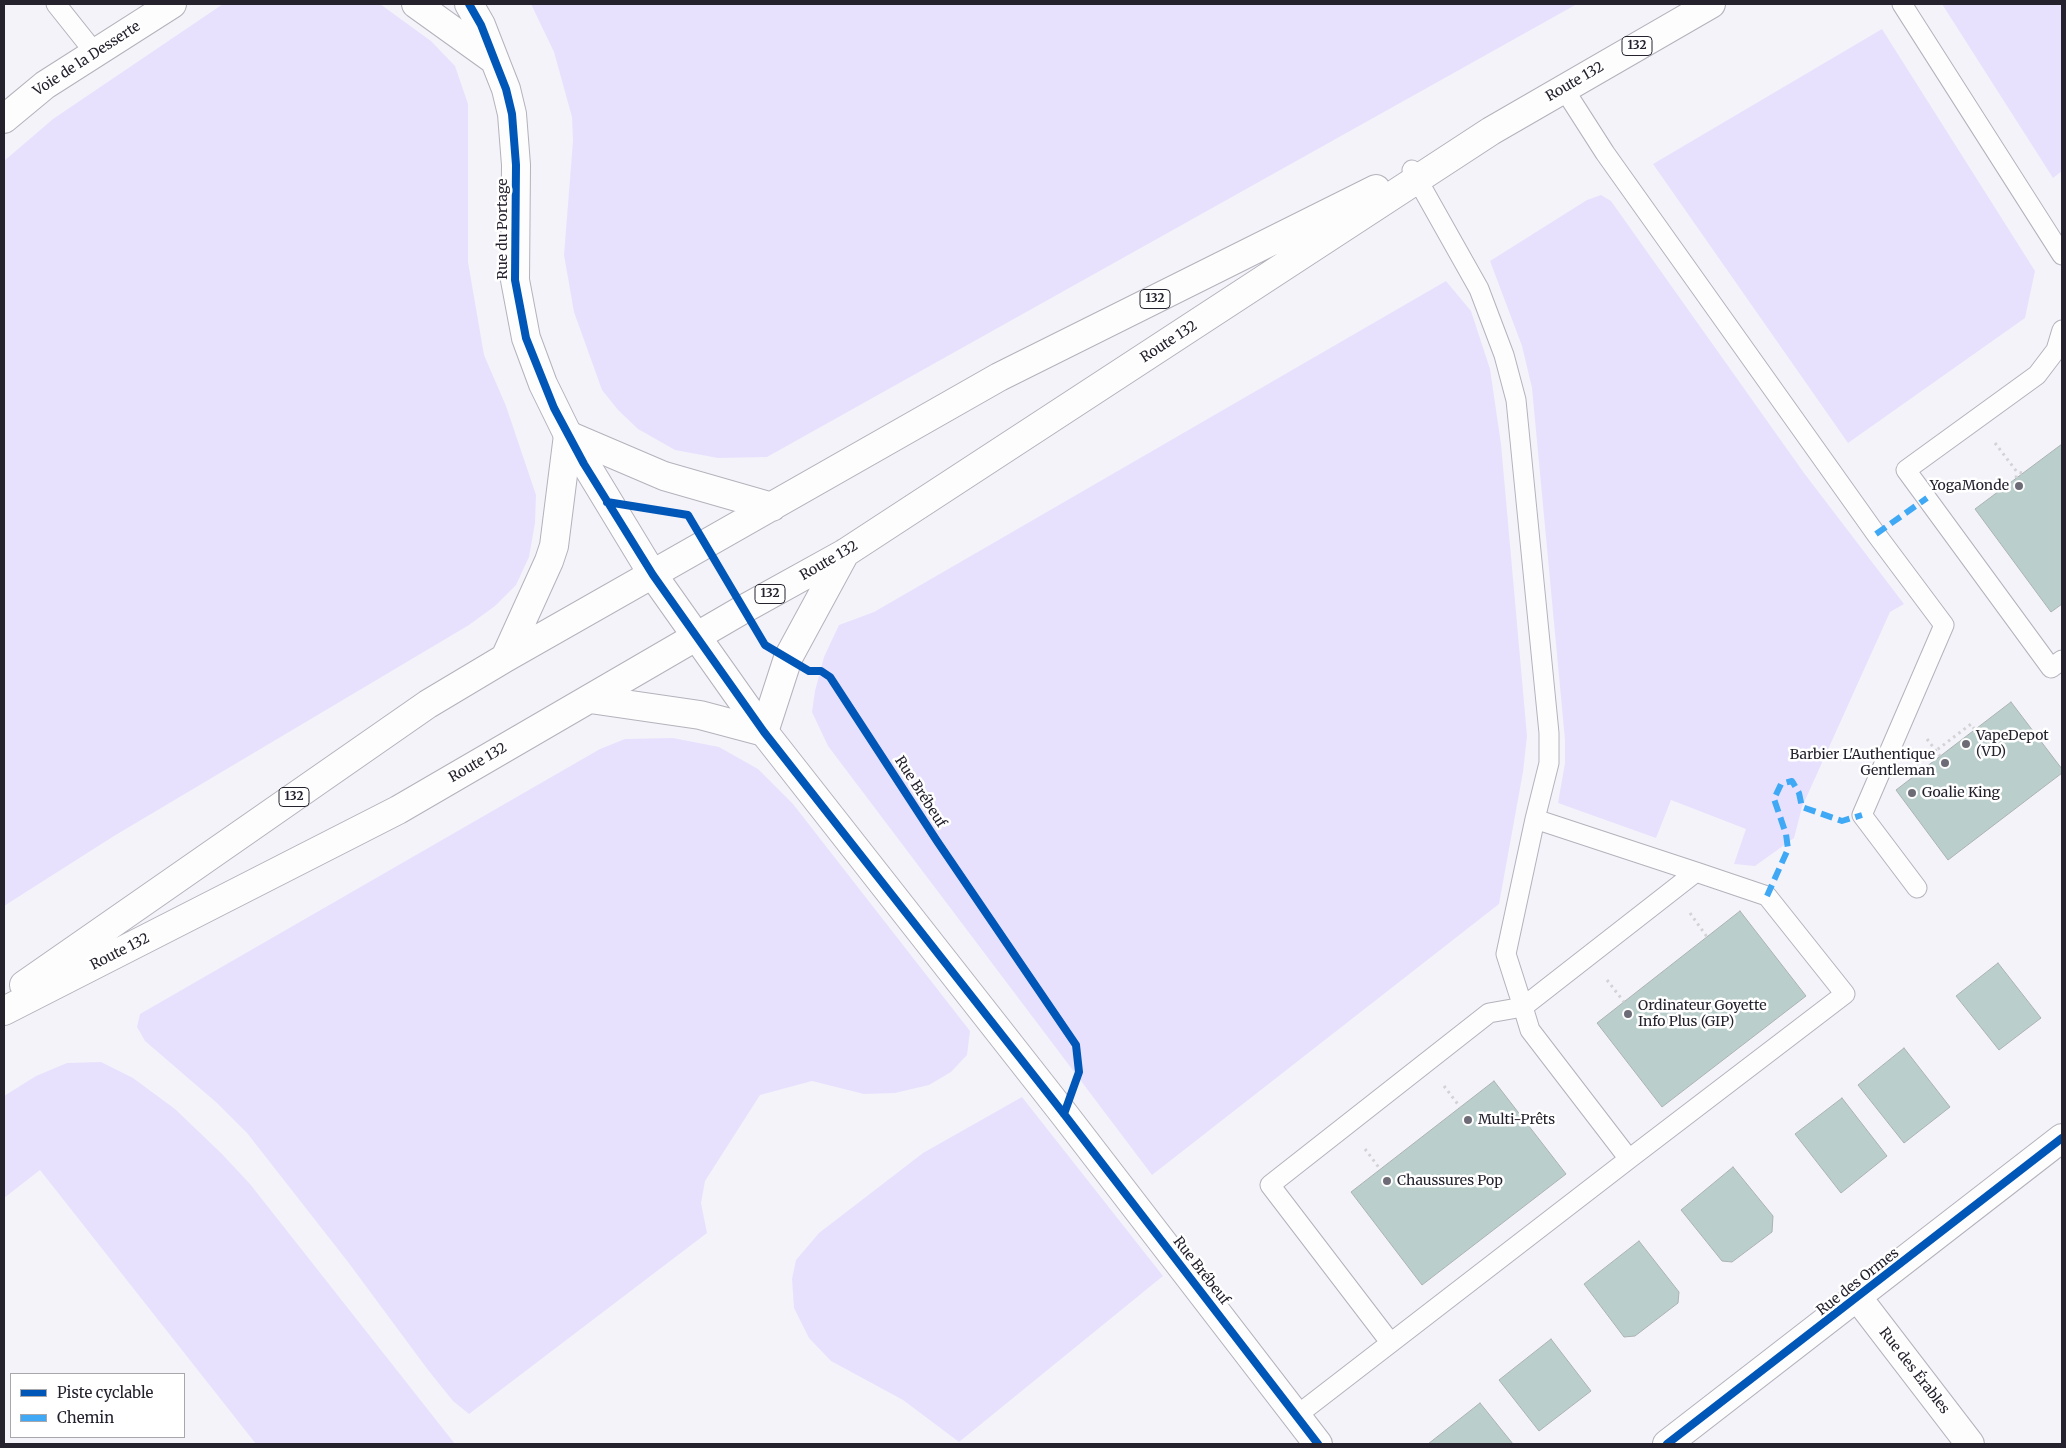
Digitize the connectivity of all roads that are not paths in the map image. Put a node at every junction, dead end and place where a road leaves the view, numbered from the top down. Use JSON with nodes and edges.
{"nodes":[{"id":1,"x":56,"y":4,"type":"edge"},
{"id":2,"x":172,"y":4,"type":"edge"},
{"id":3,"x":416,"y":4,"type":"edge"},
{"id":4,"x":469,"y":4,"type":"edge"},
{"id":5,"x":490,"y":4,"type":"edge"},
{"id":6,"x":1711,"y":4,"type":"edge"},
{"id":7,"x":1902,"y":4,"type":"edge"},
{"id":8,"x":95,"y":53,"type":"junction"},
{"id":9,"x":496,"y":61,"type":"junction"},
{"id":10,"x":1564,"y":89,"type":"junction"},
{"id":11,"x":4,"y":118,"type":"edge"},
{"id":12,"x":1415,"y":175,"type":"junction"},
{"id":13,"x":2062,"y":254,"type":"edge"},
{"id":14,"x":2062,"y":330,"type":"edge"},
{"id":15,"x":568,"y":435,"type":"junction"},
{"id":16,"x":772,"y":507,"type":"junction"},
{"id":17,"x":845,"y":552,"type":"junction"},
{"id":18,"x":653,"y":575,"type":"junction"},
{"id":19,"x":695,"y":637,"type":"junction"},
{"id":20,"x":505,"y":658,"type":"junction"},
{"id":21,"x":2062,"y":660,"type":"edge"},
{"id":22,"x":590,"y":698,"type":"junction"},
{"id":23,"x":764,"y":732,"type":"junction"},
{"id":24,"x":1536,"y":819,"type":"junction"},
{"id":25,"x":1696,"y":872,"type":"junction"},
{"id":26,"x":1917,"y":888,"type":"dead end"},
{"id":27,"x":4,"y":999,"type":"edge"},
{"id":28,"x":1522,"y":1007,"type":"junction"},
{"id":29,"x":4,"y":1011,"type":"edge"},
{"id":30,"x":2062,"y":1138,"type":"edge"},
{"id":31,"x":1629,"y":1159,"type":"junction"},
{"id":32,"x":1858,"y":1298,"type":"junction"},
{"id":33,"x":1390,"y":1342,"type":"junction"},
{"id":34,"x":1296,"y":1416,"type":"junction"},
{"id":35,"x":1318,"y":1444,"type":"edge"},
{"id":36,"x":1667,"y":1444,"type":"edge"},
{"id":37,"x":1970,"y":1444,"type":"edge"}],
"edges":[{"from":1,"to":8,"type":"lane"},
{"from":2,"to":8,"type":"main road","name":"Voie de la Desserte"},
{"from":3,"to":9,"type":"main road"},
{"from":4,"to":9,"type":"main road","name":"Rue du Portage"},
{"from":5,"to":9,"type":"main road","name":"Rue du Portage"},
{"from":6,"to":10,"type":"main road","name":"Route 132","number":"132"},
{"from":7,"to":13,"type":"lane"},
{"from":8,"to":11,"type":"main road","name":"Voie de la Desserte"},
{"from":9,"to":15,"type":"main road","name":"Rue du Portage"},
{"from":10,"to":12,"type":"main road","name":"Route 132","number":"132"},
{"from":10,"to":26,"type":"lane"},
{"from":12,"to":16,"type":"main road","name":"Route 132","number":"132"},
{"from":12,"to":17,"type":"main road","name":"Route 132","number":"132"},
{"from":12,"to":24,"type":"lane"},
{"from":14,"to":21,"type":"lane"},
{"from":15,"to":16,"type":"main road"},
{"from":15,"to":18,"type":"main road","name":"Rue du Portage"},
{"from":15,"to":20,"type":"main road"},
{"from":16,"to":18,"type":"main road","name":"Route 132","number":"132"},
{"from":17,"to":19,"type":"main road","name":"Route 132","number":"132"},
{"from":17,"to":23,"type":"main road"},
{"from":18,"to":19,"type":"main road","name":"Rue Brébeuf"},
{"from":18,"to":20,"type":"main road","name":"Route 132","number":"132"},
{"from":19,"to":22,"type":"main road","name":"Route 132","number":"132"},
{"from":19,"to":23,"type":"main road","name":"Rue Brébeuf"},
{"from":20,"to":27,"type":"main road","name":"Route 132","number":"132"},
{"from":22,"to":23,"type":"main road"},
{"from":22,"to":29,"type":"main road","name":"Route 132","number":"132"},
{"from":23,"to":34,"type":"main road","name":"Rue Brébeuf"},
{"from":24,"to":25,"type":"lane"},
{"from":24,"to":28,"type":"lane"},
{"from":25,"to":28,"type":"lane"},
{"from":25,"to":31,"type":"lane"},
{"from":28,"to":31,"type":"lane"},
{"from":28,"to":33,"type":"lane"},
{"from":30,"to":32,"type":"main road","name":"Rue des Ormes"},
{"from":31,"to":33,"type":"lane"},
{"from":32,"to":36,"type":"main road","name":"Rue des Ormes"},
{"from":32,"to":37,"type":"main road","name":"Rue des Érables"},
{"from":33,"to":34,"type":"lane"},
{"from":34,"to":35,"type":"main road","name":"Rue Brébeuf"}]}
